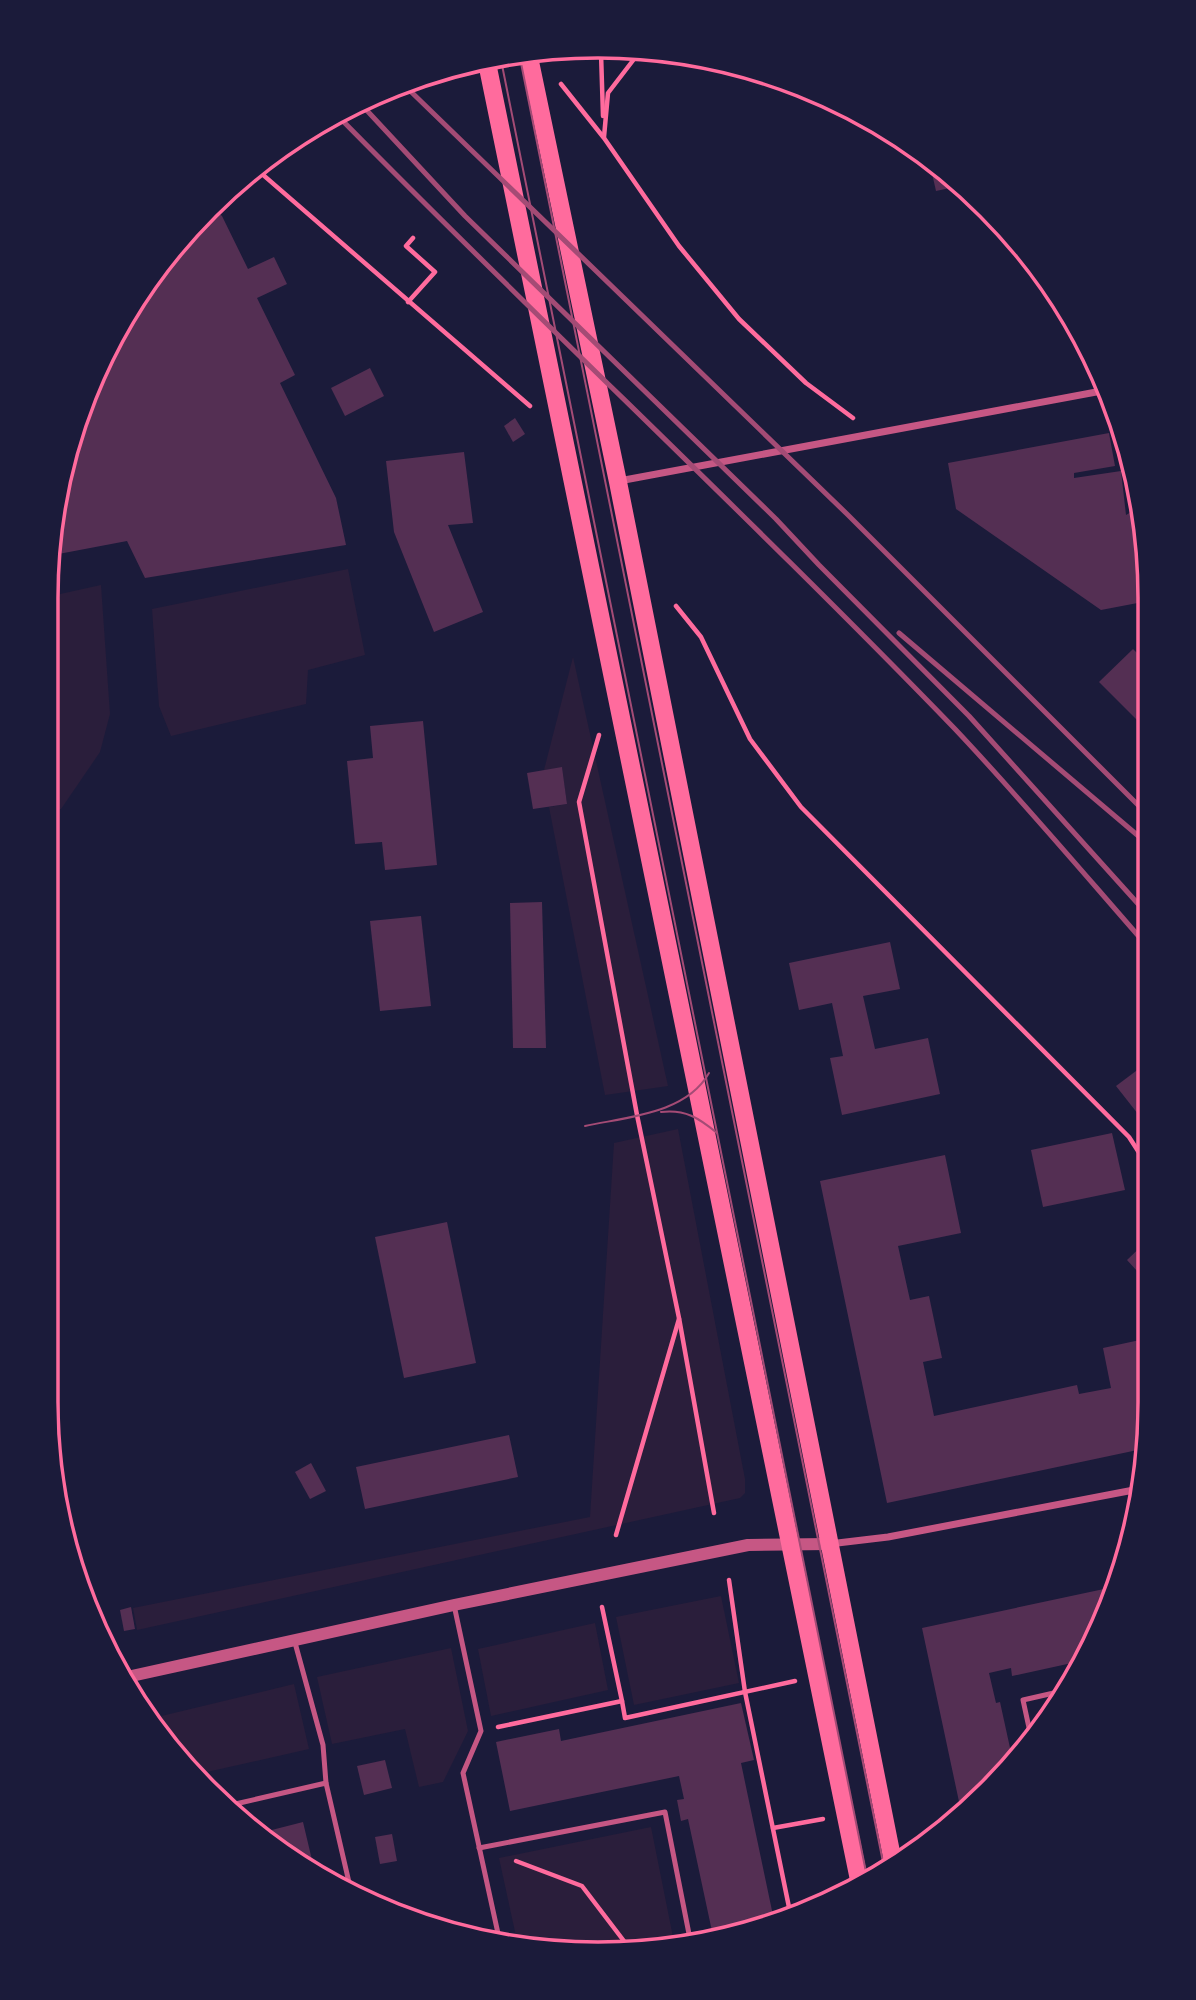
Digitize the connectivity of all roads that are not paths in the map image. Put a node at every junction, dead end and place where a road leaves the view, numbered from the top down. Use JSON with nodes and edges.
{"nodes":[{"id":1,"x":530,"y":62,"type":"edge"},
{"id":2,"x":488,"y":69,"type":"edge"},
{"id":3,"x":1097,"y":392,"type":"edge"},
{"id":4,"x":618,"y":482,"type":"junction"},
{"id":5,"x":1131,"y":1491,"type":"edge"},
{"id":6,"x":790,"y":1544,"type":"junction"},
{"id":7,"x":829,"y":1544,"type":"junction"},
{"id":8,"x":454,"y":1605,"type":"junction"},
{"id":9,"x":294,"y":1639,"type":"junction"},
{"id":10,"x":132,"y":1676,"type":"edge"},
{"id":11,"x":1053,"y":1693,"type":"edge"},
{"id":12,"x":1029,"y":1728,"type":"edge"},
{"id":13,"x":326,"y":1783,"type":"junction"},
{"id":14,"x":237,"y":1804,"type":"edge"},
{"id":15,"x":479,"y":1848,"type":"junction"},
{"id":16,"x":892,"y":1855,"type":"edge"},
{"id":17,"x":858,"y":1875,"type":"edge"},
{"id":18,"x":349,"y":1881,"type":"edge"},
{"id":19,"x":498,"y":1933,"type":"edge"},
{"id":20,"x":689,"y":1934,"type":"edge"}],
"edges":[{"from":1,"to":4,"type":"main road"},
{"from":2,"to":6,"type":"main road"},
{"from":3,"to":4,"type":"street"},
{"from":4,"to":7,"type":"main road"},
{"from":5,"to":7,"type":"street"},
{"from":6,"to":7,"type":"street"},
{"from":6,"to":8,"type":"street"},
{"from":6,"to":17,"type":"main road"},
{"from":7,"to":16,"type":"main road"},
{"from":8,"to":9,"type":"street"},
{"from":8,"to":15,"type":"lane"},
{"from":9,"to":10,"type":"street"},
{"from":9,"to":13,"type":"lane"},
{"from":11,"to":12,"type":"lane"},
{"from":13,"to":14,"type":"lane"},
{"from":13,"to":18,"type":"lane"},
{"from":15,"to":19,"type":"lane"},
{"from":15,"to":20,"type":"lane"}]}
